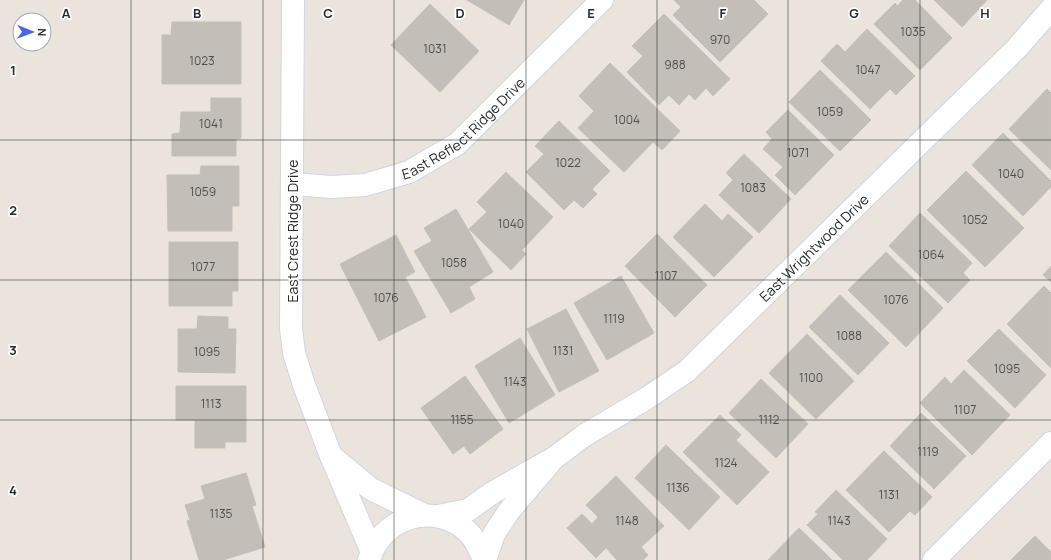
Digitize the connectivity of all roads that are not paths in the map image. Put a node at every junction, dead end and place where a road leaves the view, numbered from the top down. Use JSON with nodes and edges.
{"nodes":[{"id":1,"x":293,"y":0,"type":"edge"},
{"id":2,"x":602,"y":0,"type":"edge"},
{"id":3,"x":1051,"y":9,"type":"edge"},
{"id":4,"x":292,"y":184,"type":"junction"},
{"id":5,"x":1051,"y":443,"type":"edge"},
{"id":6,"x":331,"y":456,"type":"junction"},
{"id":7,"x":554,"y":458,"type":"junction"},
{"id":8,"x":431,"y":516,"type":"junction"},
{"id":9,"x":370,"y":555,"type":"edge"},
{"id":10,"x":484,"y":560,"type":"edge"},
{"id":11,"x":934,"y":560,"type":"edge"}],
"edges":[{"from":1,"to":4,"type":"street","name":"East Crest Ridge Drive"},
{"from":2,"to":4,"type":"street","name":"East Reflect Ridge Drive"},
{"from":3,"to":7,"type":"street","name":"East Wrightwood Drive"},
{"from":4,"to":6,"type":"street","name":"East Crest Ridge Drive"},
{"from":5,"to":11,"type":"street"},
{"from":6,"to":8,"type":"street","name":"East Crest Ridge Drive"},
{"from":6,"to":9,"type":"street","name":"East Crest Ridge Drive"},
{"from":7,"to":8,"type":"street","name":"East Wrightwood Drive"},
{"from":7,"to":10,"type":"street","name":"East Wrightwood Drive"},
{"from":8,"to":9,"type":"street","name":"East Wrightwood Drive"},
{"from":8,"to":10,"type":"street","name":"East Crest Ridge Drive"}]}
